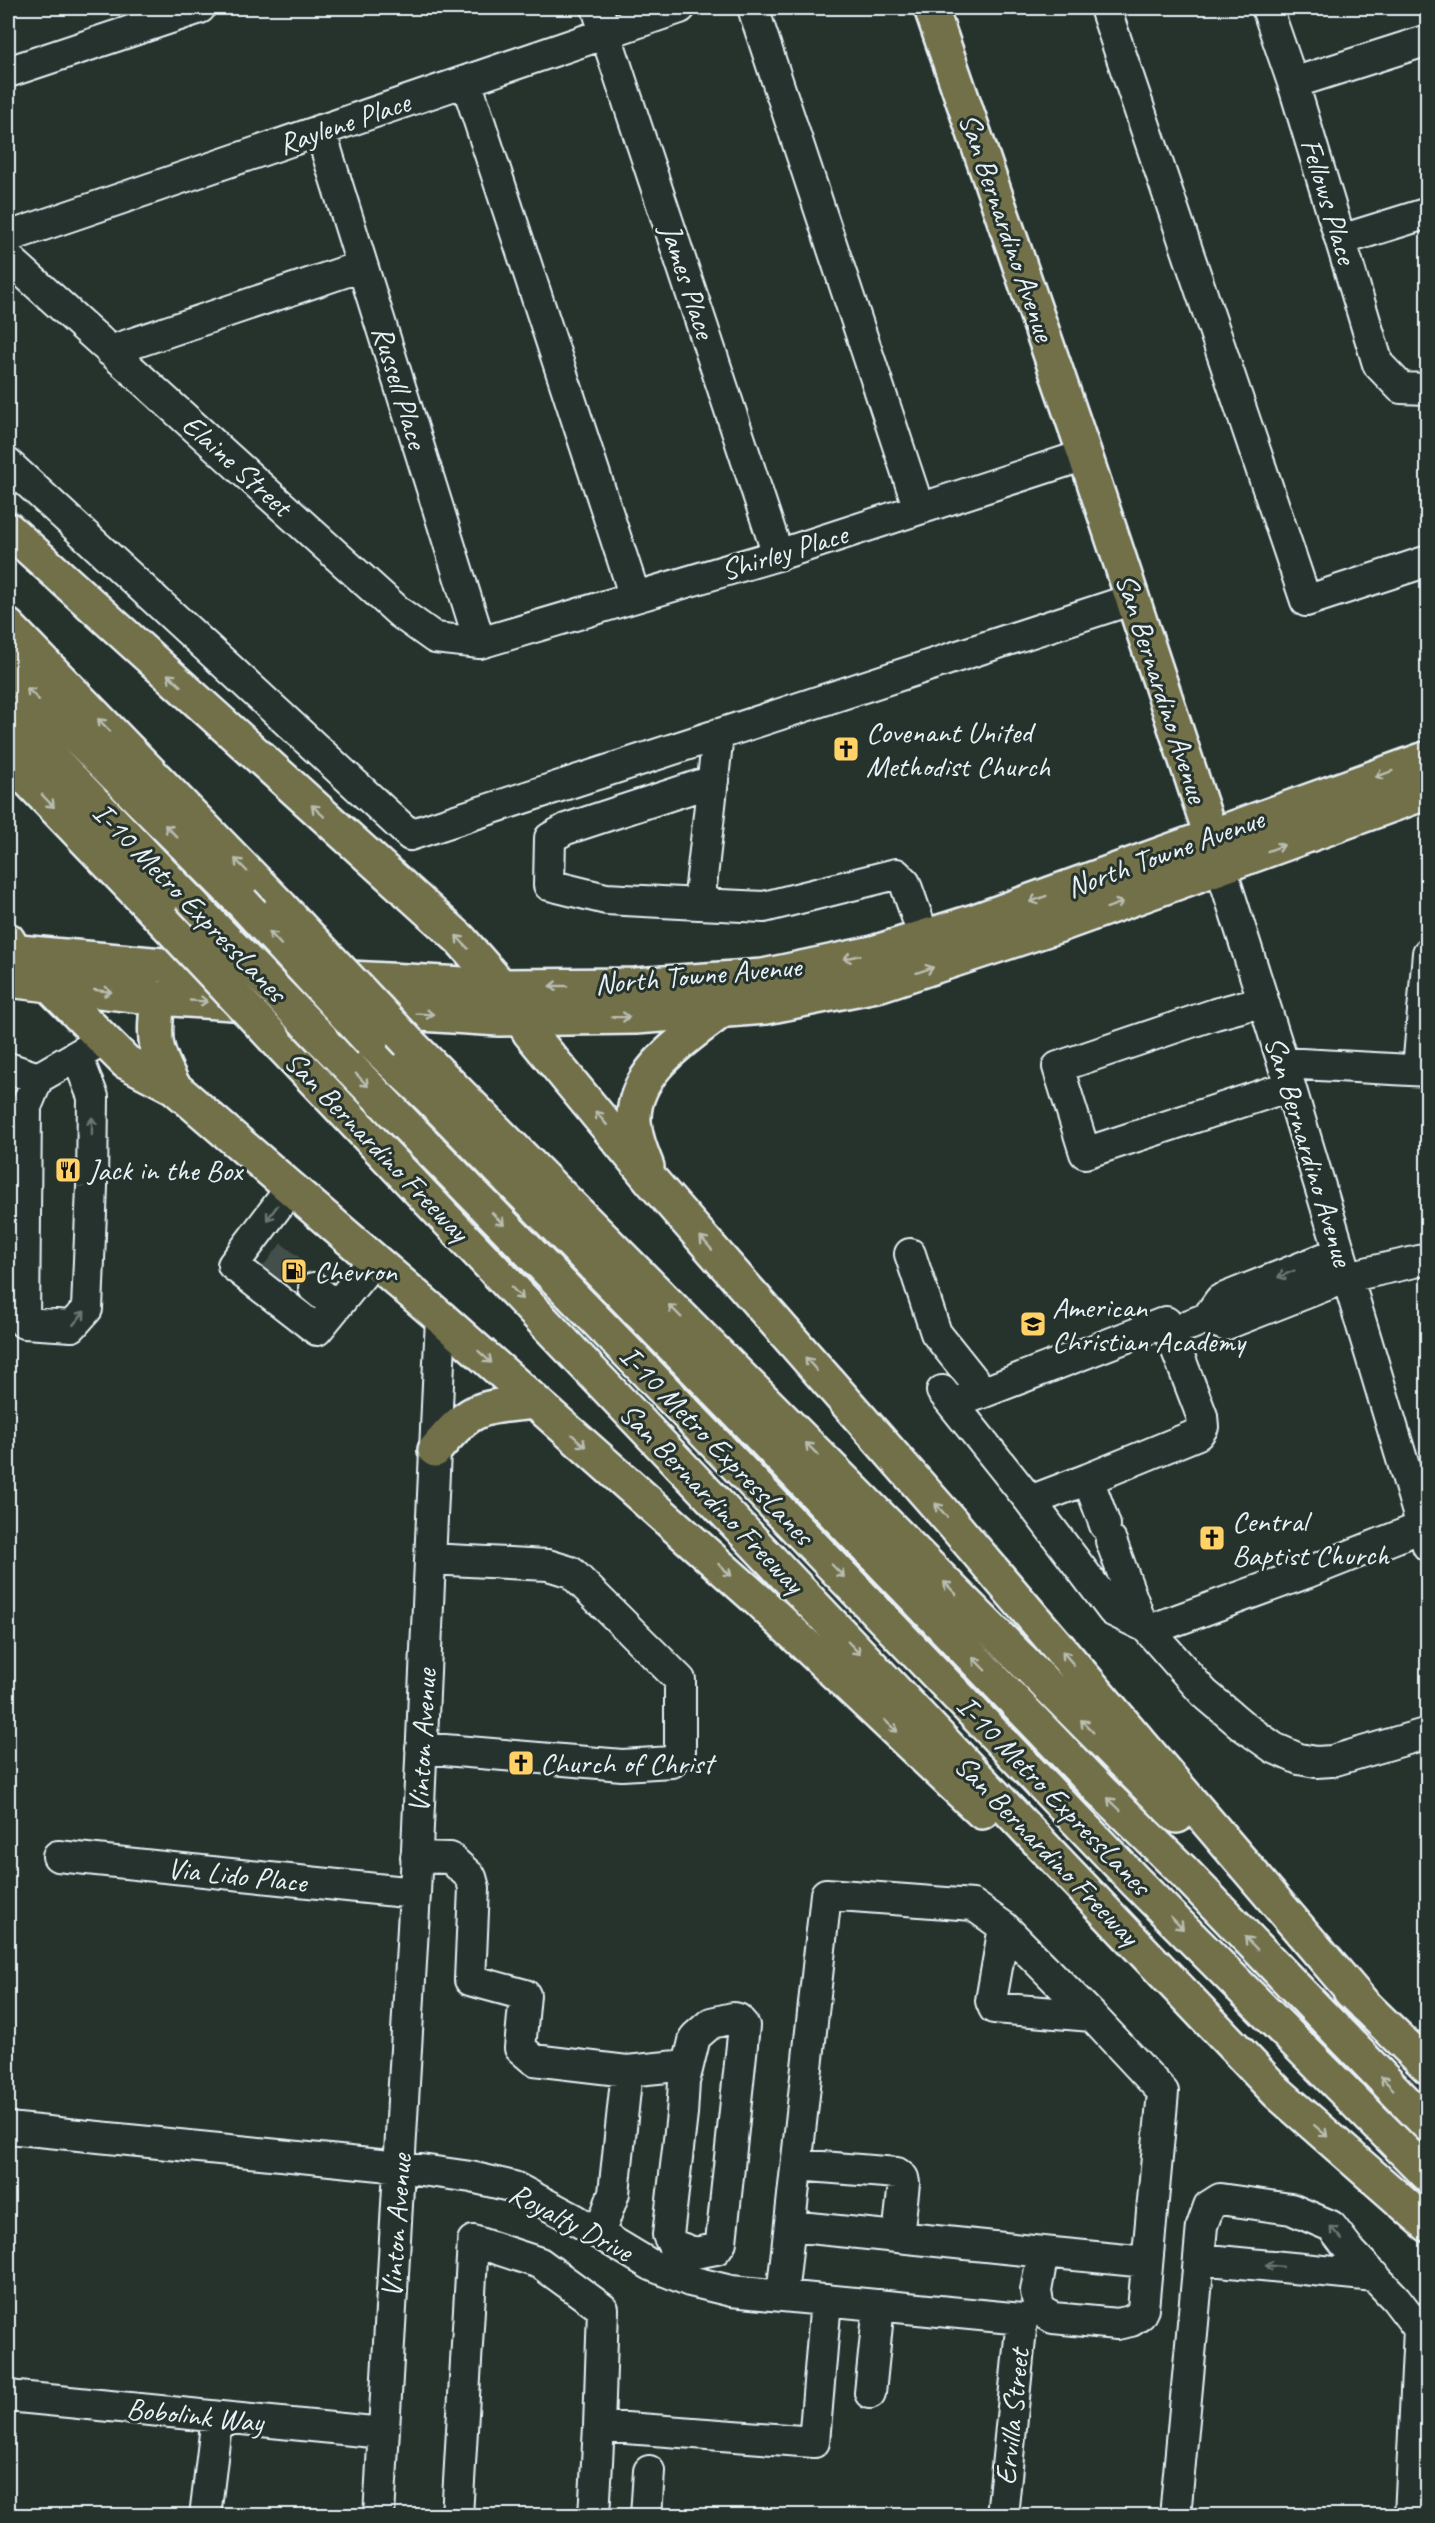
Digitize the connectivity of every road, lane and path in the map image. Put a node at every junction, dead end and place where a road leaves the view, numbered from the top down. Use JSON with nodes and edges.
{"nodes":[{"id":1,"x":200,"y":8,"type":"edge"},
{"id":2,"x":680,"y":8,"type":"edge"},
{"id":3,"x":753,"y":8,"type":"edge"},
{"id":4,"x":931,"y":8,"type":"edge"},
{"id":5,"x":1105,"y":8,"type":"edge"},
{"id":6,"x":1266,"y":8,"type":"edge"},
{"id":7,"x":602,"y":21,"type":"edge"},
{"id":8,"x":1428,"y":40,"type":"edge"},
{"id":9,"x":8,"y":72,"type":"edge"},
{"id":10,"x":466,"y":81,"type":"junction"},
{"id":11,"x":1293,"y":83,"type":"junction"},
{"id":12,"x":320,"y":130,"type":"junction"},
{"id":13,"x":1428,"y":213,"type":"edge"},
{"id":14,"x":8,"y":237,"type":"edge"},
{"id":15,"x":1341,"y":240,"type":"junction"},
{"id":16,"x":8,"y":258,"type":"edge"},
{"id":17,"x":362,"y":266,"type":"junction"},
{"id":18,"x":110,"y":351,"type":"junction"},
{"id":19,"x":1414,"y":388,"type":"edge"},
{"id":20,"x":1085,"y":455,"type":"junction"},
{"id":21,"x":8,"y":464,"type":"edge"},
{"id":22,"x":919,"y":509,"type":"junction"},
{"id":23,"x":8,"y":529,"type":"edge"},
{"id":24,"x":778,"y":555,"type":"junction"},
{"id":25,"x":1428,"y":561,"type":"edge"},
{"id":26,"x":635,"y":597,"type":"junction"},
{"id":27,"x":1133,"y":599,"type":"junction"},
{"id":28,"x":8,"y":626,"type":"edge"},
{"id":29,"x":480,"y":643,"type":"junction"},
{"id":30,"x":8,"y":668,"type":"edge"},
{"id":31,"x":8,"y":713,"type":"edge"},
{"id":32,"x":718,"y":734,"type":"junction"},
{"id":33,"x":1428,"y":758,"type":"edge"},
{"id":34,"x":8,"y":759,"type":"edge"},
{"id":35,"x":713,"y":781,"type":"junction"},
{"id":36,"x":1428,"y":792,"type":"edge"},
{"id":37,"x":1216,"y":853,"type":"junction"},
{"id":38,"x":699,"y":904,"type":"junction"},
{"id":39,"x":924,"y":937,"type":"junction"},
{"id":40,"x":1428,"y":953,"type":"edge"},
{"id":41,"x":9,"y":956,"type":"edge"},
{"id":42,"x":144,"y":964,"type":"junction"},
{"id":43,"x":48,"y":984,"type":"junction"},
{"id":44,"x":501,"y":986,"type":"junction"},
{"id":45,"x":158,"y":998,"type":"junction"},
{"id":46,"x":1263,"y":1001,"type":"junction"},
{"id":47,"x":721,"y":1011,"type":"junction"},
{"id":48,"x":521,"y":1019,"type":"junction"},
{"id":49,"x":90,"y":1048,"type":"junction"},
{"id":50,"x":8,"y":1068,"type":"edge"},
{"id":51,"x":1423,"y":1071,"type":"edge"},
{"id":52,"x":1287,"y":1074,"type":"junction"},
{"id":53,"x":38,"y":1078,"type":"junction"},
{"id":54,"x":174,"y":1087,"type":"junction"},
{"id":55,"x":651,"y":1180,"type":"junction"},
{"id":56,"x":291,"y":1188,"type":"junction"},
{"id":57,"x":16,"y":1251,"type":"edge"},
{"id":58,"x":910,"y":1254,"type":"dead end"},
{"id":59,"x":1428,"y":1259,"type":"edge"},
{"id":60,"x":374,"y":1260,"type":"junction"},
{"id":61,"x":1343,"y":1264,"type":"junction"},
{"id":62,"x":441,"y":1318,"type":"junction"},
{"id":63,"x":1170,"y":1333,"type":"junction"},
{"id":64,"x":983,"y":1392,"type":"junction"},
{"id":65,"x":535,"y":1402,"type":"junction"},
{"id":66,"x":435,"y":1450,"type":"junction"},
{"id":67,"x":1088,"y":1479,"type":"junction"},
{"id":68,"x":1030,"y":1501,"type":"junction"},
{"id":69,"x":1425,"y":1537,"type":"edge"},
{"id":70,"x":430,"y":1559,"type":"junction"},
{"id":71,"x":1146,"y":1627,"type":"junction"},
{"id":72,"x":1428,"y":1733,"type":"edge"},
{"id":73,"x":421,"y":1748,"type":"junction"},
{"id":74,"x":58,"y":1856,"type":"dead end"},
{"id":75,"x":416,"y":1857,"type":"junction"},
{"id":76,"x":415,"y":1893,"type":"junction"},
{"id":77,"x":1004,"y":1927,"type":"junction"},
{"id":78,"x":1365,"y":2006,"type":"junction"},
{"id":79,"x":1092,"y":2016,"type":"junction"},
{"id":80,"x":687,"y":2065,"type":"junction"},
{"id":81,"x":1428,"y":2067,"type":"edge"},
{"id":82,"x":627,"y":2071,"type":"junction"},
{"id":83,"x":1277,"y":2092,"type":"junction"},
{"id":84,"x":1428,"y":2125,"type":"edge"},
{"id":85,"x":8,"y":2128,"type":"edge"},
{"id":86,"x":797,"y":2165,"type":"junction"},
{"id":87,"x":400,"y":2167,"type":"junction"},
{"id":88,"x":1428,"y":2175,"type":"edge"},
{"id":89,"x":1428,"y":2225,"type":"edge"},
{"id":90,"x":790,"y":2226,"type":"junction"},
{"id":91,"x":599,"y":2234,"type":"junction"},
{"id":92,"x":898,"y":2237,"type":"junction"},
{"id":93,"x":1043,"y":2253,"type":"junction"},
{"id":94,"x":1199,"y":2259,"type":"junction"},
{"id":95,"x":1147,"y":2262,"type":"junction"},
{"id":96,"x":1374,"y":2276,"type":"junction"},
{"id":97,"x":782,"y":2296,"type":"junction"},
{"id":98,"x":826,"y":2300,"type":"junction"},
{"id":99,"x":879,"y":2305,"type":"junction"},
{"id":100,"x":1031,"y":2314,"type":"junction"},
{"id":101,"x":870,"y":2393,"type":"dead end"},
{"id":102,"x":8,"y":2396,"type":"edge"},
{"id":103,"x":217,"y":2417,"type":"junction"},
{"id":104,"x":599,"y":2426,"type":"junction"},
{"id":105,"x":383,"y":2433,"type":"junction"},
{"id":106,"x":649,"y":2470,"type":"dead end"},
{"id":107,"x":205,"y":2516,"type":"edge"},
{"id":108,"x":379,"y":2516,"type":"edge"},
{"id":109,"x":457,"y":2516,"type":"edge"},
{"id":110,"x":594,"y":2516,"type":"edge"},
{"id":111,"x":646,"y":2516,"type":"edge"},
{"id":112,"x":1002,"y":2516,"type":"edge"},
{"id":113,"x":1175,"y":2516,"type":"edge"},
{"id":114,"x":1410,"y":2516,"type":"edge"}],
"edges":[{"from":1,"to":9,"type":"street"},
{"from":2,"to":7,"type":"street","name":"Raylene Place"},
{"from":3,"to":22,"type":"street"},
{"from":4,"to":20,"type":"main road","name":"San Bernardino Avenue"},
{"from":5,"to":25,"type":"street"},
{"from":6,"to":11,"type":"street","name":"Fellows Place"},
{"from":7,"to":10,"type":"street","name":"Raylene Place"},
{"from":7,"to":24,"type":"street","name":"James Place"},
{"from":8,"to":11,"type":"street"},
{"from":10,"to":12,"type":"street","name":"Raylene Place"},
{"from":10,"to":26,"type":"street"},
{"from":11,"to":15,"type":"street","name":"Fellows Place"},
{"from":12,"to":14,"type":"street","name":"Raylene Place"},
{"from":12,"to":17,"type":"street","name":"Russell Place"},
{"from":13,"to":15,"type":"street"},
{"from":15,"to":19,"type":"street","name":"Fellows Place"},
{"from":16,"to":18,"type":"street","name":"Elaine Street"},
{"from":17,"to":18,"type":"street"},
{"from":17,"to":29,"type":"street","name":"Russell Place"},
{"from":18,"to":29,"type":"street","name":"Elaine Street"},
{"from":20,"to":22,"type":"street","name":"Shirley Place"},
{"from":20,"to":27,"type":"main road","name":"San Bernardino Avenue"},
{"from":21,"to":32,"type":"street"},
{"from":22,"to":24,"type":"street","name":"Shirley Place"},
{"from":44,"to":23,"type":"main road","one_way":true},
{"from":24,"to":26,"type":"street","name":"Shirley Place"},
{"from":26,"to":29,"type":"street","name":"Shirley Place"},
{"from":27,"to":32,"type":"street"},
{"from":27,"to":37,"type":"main road","name":"San Bernardino Avenue"},
{"from":78,"to":28,"type":"main road","one_way":true,"bridge":true},
{"from":84,"to":30,"type":"main road","name":"I-10 Metro ExpressLanes","one_way":true,"bridge":true},
{"from":31,"to":88,"type":"main road","name":"I-10 Metro ExpressLanes","one_way":true,"bridge":true},
{"from":32,"to":35,"type":"street"},
{"from":33,"to":37,"type":"main road","name":"North Towne Avenue","one_way":true},
{"from":34,"to":83,"type":"main road","name":"San Bernardino Freeway","one_way":true,"bridge":true},
{"from":35,"to":38,"type":"street"},
{"from":35,"to":38,"type":"street"},
{"from":37,"to":36,"type":"main road","name":"North Towne Avenue","one_way":true},
{"from":37,"to":39,"type":"main road","name":"North Towne Avenue","one_way":true},
{"from":37,"to":46,"type":"street","name":"San Bernardino Avenue"},
{"from":47,"to":37,"type":"main road","name":"North Towne Avenue","one_way":true},
{"from":38,"to":39,"type":"street"},
{"from":39,"to":44,"type":"main road","name":"North Towne Avenue","one_way":true},
{"from":40,"to":51,"type":"street"},
{"from":41,"to":42,"type":"main road","name":"North Towne Avenue"},
{"from":41,"to":43,"type":"main road"},
{"from":42,"to":43,"type":"main road"},
{"from":42,"to":44,"type":"main road","name":"North Towne Avenue"},
{"from":43,"to":45,"type":"main road","name":"North Towne Avenue","one_way":true},
{"from":43,"to":49,"type":"main road"},
{"from":44,"to":48,"type":"main road"},
{"from":45,"to":48,"type":"main road","name":"North Towne Avenue","one_way":true},
{"from":45,"to":54,"type":"main road"},
{"from":46,"to":52,"type":"street","name":"San Bernardino Avenue"},
{"from":46,"to":52,"type":"street"},
{"from":48,"to":47,"type":"main road","name":"North Towne Avenue","one_way":true},
{"from":47,"to":55,"type":"main road"},
{"from":55,"to":48,"type":"main road","one_way":true},
{"from":49,"to":53,"type":"street"},
{"from":49,"to":54,"type":"main road"},
{"from":57,"to":49,"type":"street","one_way":true},
{"from":50,"to":53,"type":"street"},
{"from":51,"to":52,"type":"street"},
{"from":52,"to":61,"type":"street","name":"San Bernardino Avenue"},
{"from":53,"to":57,"type":"street"},
{"from":54,"to":56,"type":"main road"},
{"from":78,"to":55,"type":"main road","one_way":true},
{"from":56,"to":60,"type":"main road"},
{"from":56,"to":60,"type":"street","one_way":true},
{"from":58,"to":64,"type":"street"},
{"from":59,"to":61,"type":"street"},
{"from":60,"to":62,"type":"main road"},
{"from":61,"to":63,"type":"street"},
{"from":61,"to":69,"type":"street","name":"San Bernardino Avenue"},
{"from":62,"to":65,"type":"main road","one_way":true},
{"from":62,"to":66,"type":"street","name":"Vinton Avenue"},
{"from":63,"to":64,"type":"street"},
{"from":63,"to":67,"type":"street"},
{"from":64,"to":68,"type":"street"},
{"from":65,"to":66,"type":"main road"},
{"from":65,"to":83,"type":"main road","one_way":true},
{"from":66,"to":70,"type":"street","name":"Vinton Avenue"},
{"from":67,"to":68,"type":"street"},
{"from":67,"to":71,"type":"street"},
{"from":68,"to":71,"type":"street"},
{"from":69,"to":71,"type":"street"},
{"from":70,"to":73,"type":"street","name":"Vinton Avenue"},
{"from":70,"to":73,"type":"street"},
{"from":71,"to":72,"type":"street"},
{"from":73,"to":75,"type":"street","name":"Vinton Avenue"},
{"from":74,"to":76,"type":"street","name":"Via Lido Place"},
{"from":75,"to":76,"type":"street","name":"Vinton Avenue"},
{"from":75,"to":82,"type":"street"},
{"from":76,"to":87,"type":"street","name":"Vinton Avenue"},
{"from":77,"to":79,"type":"street","name":"Royalty Drive"},
{"from":77,"to":79,"type":"street"},
{"from":77,"to":86,"type":"street","name":"Royalty Drive"},
{"from":78,"to":81,"type":"main road"},
{"from":79,"to":95,"type":"street","name":"Royalty Drive"},
{"from":80,"to":80,"type":"street"},
{"from":80,"to":82,"type":"street"},
{"from":82,"to":91,"type":"street"},
{"from":83,"to":89,"type":"main road","name":"San Bernardino Freeway","one_way":true},
{"from":85,"to":87,"type":"street","name":"Royalty Drive"},
{"from":86,"to":90,"type":"street"},
{"from":86,"to":92,"type":"street"},
{"from":87,"to":91,"type":"street","name":"Royalty Drive"},
{"from":87,"to":105,"type":"street","name":"Vinton Avenue"},
{"from":90,"to":92,"type":"street"},
{"from":90,"to":97,"type":"street"},
{"from":91,"to":97,"type":"street","name":"Royalty Drive"},
{"from":92,"to":93,"type":"street"},
{"from":93,"to":95,"type":"street"},
{"from":93,"to":100,"type":"street","name":"Ervilla Street"},
{"from":96,"to":94,"type":"street","one_way":true},
{"from":96,"to":94,"type":"street","one_way":true},
{"from":94,"to":113,"type":"street"},
{"from":95,"to":100,"type":"street","name":"Royalty Drive"},
{"from":96,"to":114,"type":"street"},
{"from":97,"to":98,"type":"street","name":"Royalty Drive"},
{"from":98,"to":99,"type":"street","name":"Royalty Drive"},
{"from":98,"to":104,"type":"street"},
{"from":99,"to":100,"type":"street","name":"Royalty Drive"},
{"from":99,"to":101,"type":"street"},
{"from":100,"to":112,"type":"street","name":"Ervilla Street"},
{"from":102,"to":103,"type":"street","name":"Bobolink Way"},
{"from":103,"to":105,"type":"street","name":"Bobolink Way"},
{"from":103,"to":107,"type":"street"},
{"from":104,"to":109,"type":"street"},
{"from":104,"to":110,"type":"street"},
{"from":105,"to":108,"type":"street","name":"Vinton Avenue"},
{"from":106,"to":111,"type":"street"}]}
